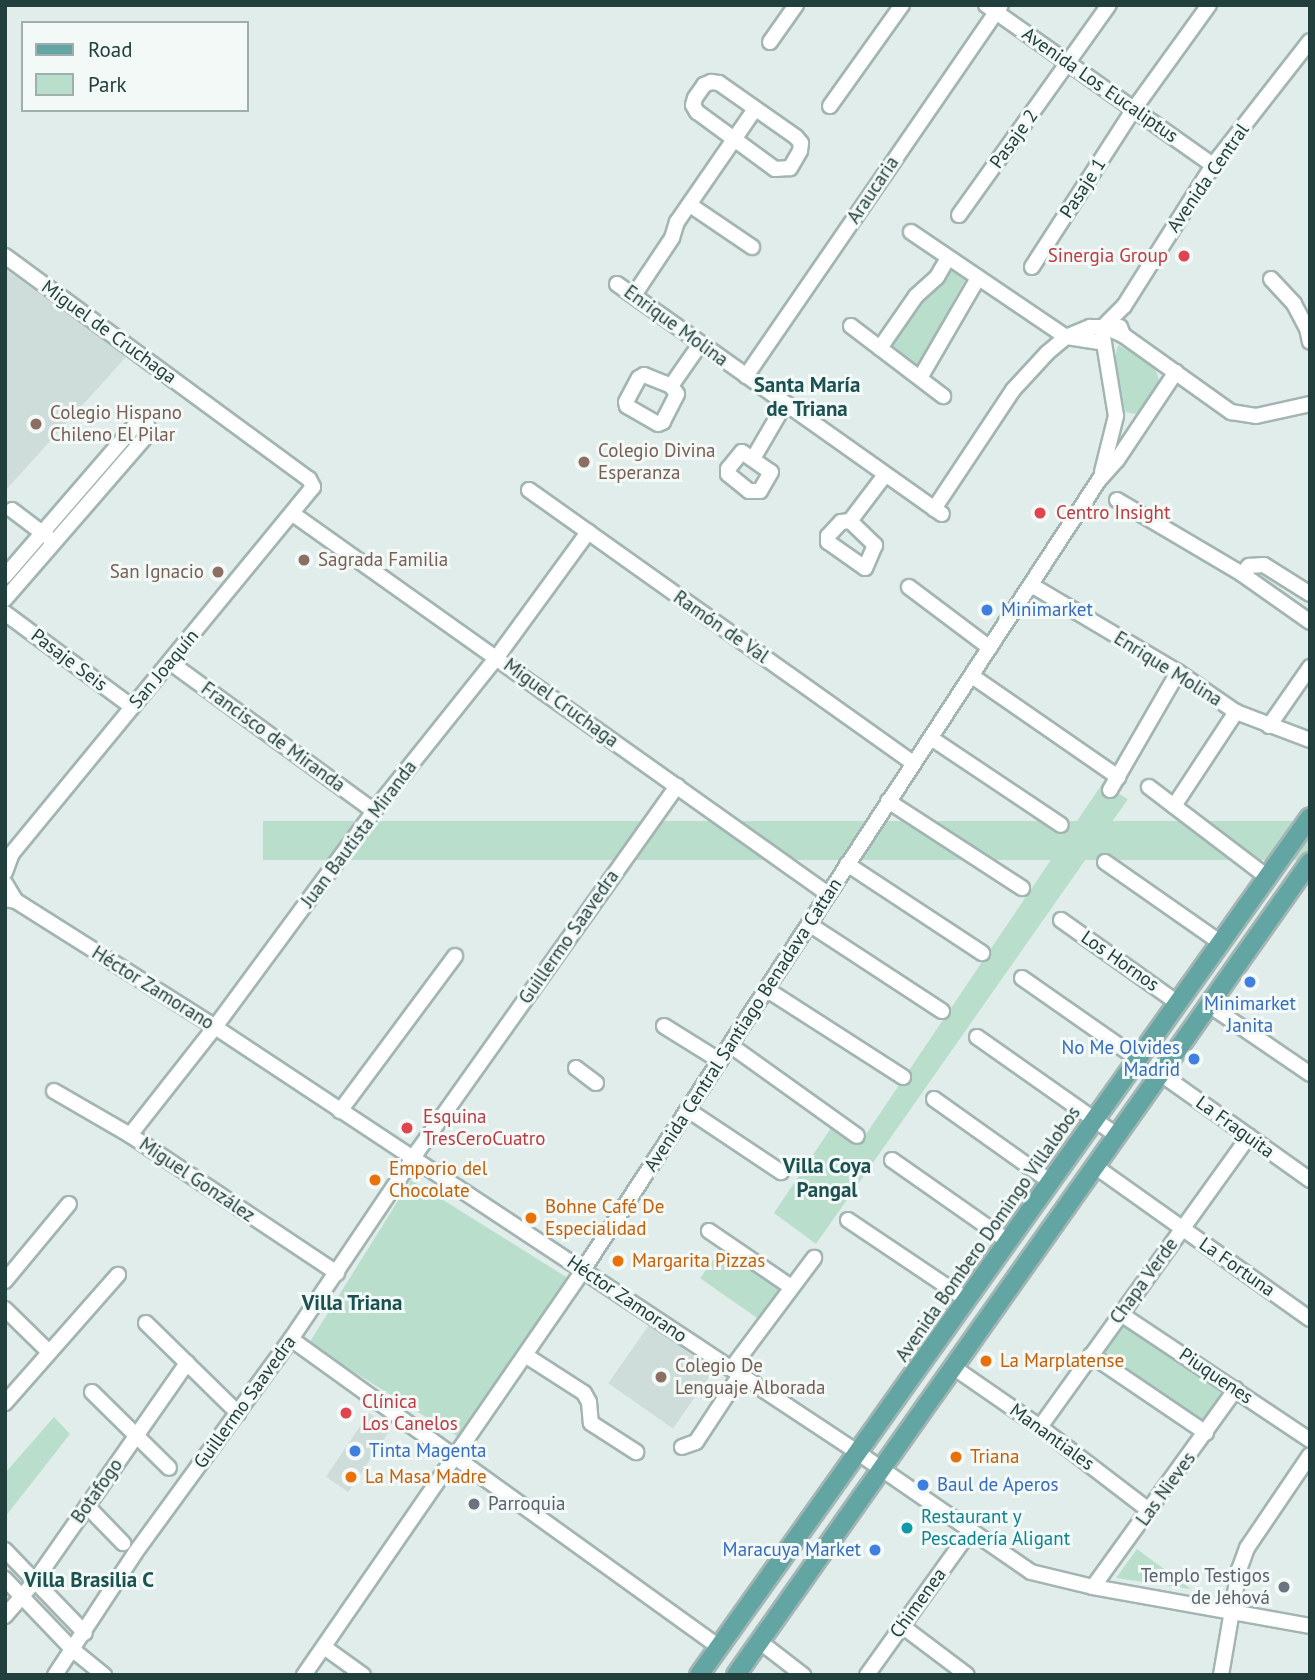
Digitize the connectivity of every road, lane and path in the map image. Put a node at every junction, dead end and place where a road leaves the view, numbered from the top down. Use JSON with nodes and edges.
{"nodes":[{"id":1,"x":796,"y":5,"type":"edge"},
{"id":2,"x":902,"y":5,"type":"edge"},
{"id":3,"x":1109,"y":5,"type":"edge"},
{"id":4,"x":1209,"y":5,"type":"edge"},
{"id":5,"x":994,"y":7,"type":"edge"},
{"id":6,"x":1310,"y":41,"type":"edge"},
{"id":7,"x":770,"y":42,"type":"dead end"},
{"id":8,"x":1069,"y":63,"type":"junction"},
{"id":9,"x":830,"y":106,"type":"dead end"},
{"id":10,"x":755,"y":109,"type":"junction"},
{"id":11,"x":1134,"y":109,"type":"junction"},
{"id":12,"x":735,"y":140,"type":"junction"},
{"id":13,"x":1213,"y":164,"type":"junction"},
{"id":14,"x":690,"y":205,"type":"junction"},
{"id":15,"x":959,"y":215,"type":"dead end"},
{"id":16,"x":911,"y":232,"type":"dead end"},
{"id":17,"x":752,"y":247,"type":"dead end"},
{"id":18,"x":5,"y":256,"type":"edge"},
{"id":19,"x":948,"y":258,"type":"junction"},
{"id":20,"x":1032,"y":267,"type":"dead end"},
{"id":21,"x":978,"y":278,"type":"junction"},
{"id":22,"x":1271,"y":279,"type":"dead end"},
{"id":23,"x":617,"y":284,"type":"dead end"},
{"id":24,"x":634,"y":295,"type":"junction"},
{"id":25,"x":1124,"y":306,"type":"junction"},
{"id":26,"x":850,"y":326,"type":"dead end"},
{"id":27,"x":1105,"y":327,"type":"junction"},
{"id":28,"x":1123,"y":335,"type":"junction"},
{"id":29,"x":1066,"y":337,"type":"junction"},
{"id":30,"x":1310,"y":342,"type":"edge"},
{"id":31,"x":701,"y":343,"type":"junction"},
{"id":32,"x":1104,"y":343,"type":"junction"},
{"id":33,"x":880,"y":348,"type":"junction"},
{"id":34,"x":1175,"y":372,"type":"junction"},
{"id":35,"x":746,"y":376,"type":"junction"},
{"id":36,"x":920,"y":378,"type":"junction"},
{"id":37,"x":671,"y":386,"type":"dead end"},
{"id":38,"x":943,"y":396,"type":"dead end"},
{"id":39,"x":785,"y":404,"type":"junction"},
{"id":40,"x":1310,"y":404,"type":"edge"},
{"id":41,"x":1116,"y":416,"type":"junction"},
{"id":42,"x":1140,"y":425,"type":"junction"},
{"id":43,"x":754,"y":457,"type":"dead end"},
{"id":44,"x":885,"y":474,"type":"junction"},
{"id":45,"x":1099,"y":480,"type":"junction"},
{"id":46,"x":312,"y":484,"type":"joint"},
{"id":47,"x":529,"y":490,"type":"dead end"},
{"id":48,"x":1117,"y":500,"type":"dead end"},
{"id":49,"x":12,"y":510,"type":"dead end"},
{"id":50,"x":293,"y":514,"type":"junction"},
{"id":51,"x":850,"y":521,"type":"dead end"},
{"id":52,"x":588,"y":532,"type":"junction"},
{"id":53,"x":48,"y":538,"type":"junction"},
{"id":54,"x":1242,"y":574,"type":"junction"},
{"id":55,"x":5,"y":576,"type":"edge"},
{"id":56,"x":1032,"y":586,"type":"junction"},
{"id":57,"x":909,"y":587,"type":"dead end"},
{"id":58,"x":1310,"y":594,"type":"edge"},
{"id":59,"x":5,"y":599,"type":"edge"},
{"id":60,"x":5,"y":613,"type":"edge"},
{"id":61,"x":1310,"y":622,"type":"edge"},
{"id":62,"x":990,"y":648,"type":"junction"},
{"id":63,"x":497,"y":657,"type":"junction"},
{"id":64,"x":171,"y":663,"type":"junction"},
{"id":65,"x":1310,"y":667,"type":"edge"},
{"id":66,"x":1178,"y":672,"type":"junction"},
{"id":67,"x":972,"y":676,"type":"junction"},
{"id":68,"x":132,"y":707,"type":"junction"},
{"id":69,"x":1236,"y":712,"type":"junction"},
{"id":70,"x":1269,"y":726,"type":"junction"},
{"id":71,"x":931,"y":738,"type":"junction"},
{"id":72,"x":1310,"y":740,"type":"edge"},
{"id":73,"x":913,"y":763,"type":"junction"},
{"id":74,"x":1118,"y":777,"type":"junction"},
{"id":75,"x":677,"y":786,"type":"junction"},
{"id":76,"x":1149,"y":787,"type":"dead end"},
{"id":77,"x":1111,"y":790,"type":"dead end"},
{"id":78,"x":888,"y":801,"type":"junction"},
{"id":79,"x":1174,"y":806,"type":"junction"},
{"id":80,"x":374,"y":811,"type":"junction"},
{"id":81,"x":1310,"y":817,"type":"edge"},
{"id":82,"x":1061,"y":825,"type":"dead end"},
{"id":83,"x":9,"y":855,"type":"edge"},
{"id":84,"x":1105,"y":862,"type":"dead end"},
{"id":85,"x":1310,"y":862,"type":"edge"},
{"id":86,"x":847,"y":864,"type":"junction"},
{"id":87,"x":5,"y":872,"type":"edge"},
{"id":88,"x":1267,"y":877,"type":"junction"},
{"id":89,"x":5,"y":883,"type":"edge"},
{"id":90,"x":1022,"y":888,"type":"dead end"},
{"id":91,"x":828,"y":894,"type":"junction"},
{"id":92,"x":11,"y":900,"type":"edge"},
{"id":93,"x":1061,"y":920,"type":"dead end"},
{"id":94,"x":809,"y":924,"type":"junction"},
{"id":95,"x":1221,"y":943,"type":"junction"},
{"id":96,"x":982,"y":953,"type":"dead end"},
{"id":97,"x":455,"y":956,"type":"dead end"},
{"id":98,"x":1022,"y":978,"type":"dead end"},
{"id":99,"x":766,"y":989,"type":"junction"},
{"id":100,"x":1178,"y":1003,"type":"junction"},
{"id":101,"x":1209,"y":1005,"type":"junction"},
{"id":102,"x":942,"y":1011,"type":"dead end"},
{"id":103,"x":664,"y":1026,"type":"dead end"},
{"id":104,"x":215,"y":1027,"type":"junction"},
{"id":105,"x":977,"y":1037,"type":"dead end"},
{"id":106,"x":730,"y":1045,"type":"junction"},
{"id":107,"x":1138,"y":1059,"type":"junction"},
{"id":108,"x":720,"y":1060,"type":"junction"},
{"id":109,"x":576,"y":1068,"type":"dead end"},
{"id":110,"x":1308,"y":1069,"type":"edge"},
{"id":111,"x":1161,"y":1074,"type":"junction"},
{"id":112,"x":903,"y":1077,"type":"dead end"},
{"id":113,"x":596,"y":1083,"type":"dead end"},
{"id":114,"x":54,"y":1091,"type":"dead end"},
{"id":115,"x":934,"y":1099,"type":"dead end"},
{"id":116,"x":688,"y":1110,"type":"junction"},
{"id":117,"x":340,"y":1111,"type":"junction"},
{"id":118,"x":1095,"y":1120,"type":"junction"},
{"id":119,"x":130,"y":1135,"type":"junction"},
{"id":120,"x":857,"y":1136,"type":"dead end"},
{"id":121,"x":1118,"y":1136,"type":"junction"},
{"id":122,"x":1249,"y":1136,"type":"junction"},
{"id":123,"x":413,"y":1158,"type":"junction"},
{"id":124,"x":892,"y":1160,"type":"dead end"},
{"id":125,"x":1096,"y":1167,"type":"junction"},
{"id":126,"x":781,"y":1172,"type":"dead end"},
{"id":127,"x":1310,"y":1180,"type":"edge"},
{"id":128,"x":1051,"y":1182,"type":"junction"},
{"id":129,"x":69,"y":1204,"type":"dead end"},
{"id":130,"x":848,"y":1220,"type":"dead end"},
{"id":131,"x":1182,"y":1228,"type":"junction"},
{"id":132,"x":709,"y":1231,"type":"dead end"},
{"id":133,"x":1009,"y":1242,"type":"junction"},
{"id":134,"x":814,"y":1258,"type":"dead end"},
{"id":135,"x":583,"y":1270,"type":"junction"},
{"id":136,"x":337,"y":1273,"type":"junction"},
{"id":137,"x":118,"y":1275,"type":"dead end"},
{"id":138,"x":5,"y":1281,"type":"edge"},
{"id":139,"x":791,"y":1287,"type":"junction"},
{"id":140,"x":967,"y":1300,"type":"junction"},
{"id":141,"x":5,"y":1309,"type":"edge"},
{"id":142,"x":1121,"y":1314,"type":"junction"},
{"id":143,"x":1310,"y":1319,"type":"edge"},
{"id":144,"x":146,"y":1323,"type":"dead end"},
{"id":145,"x":290,"y":1339,"type":"junction"},
{"id":146,"x":48,"y":1351,"type":"junction"},
{"id":147,"x":525,"y":1355,"type":"junction"},
{"id":148,"x":1091,"y":1355,"type":"junction"},
{"id":149,"x":187,"y":1363,"type":"junction"},
{"id":150,"x":953,"y":1367,"type":"junction"},
{"id":151,"x":735,"y":1372,"type":"junction"},
{"id":152,"x":1236,"y":1389,"type":"junction"},
{"id":153,"x":92,"y":1392,"type":"dead end"},
{"id":154,"x":5,"y":1403,"type":"edge"},
{"id":155,"x":238,"y":1413,"type":"junction"},
{"id":156,"x":1040,"y":1427,"type":"junction"},
{"id":157,"x":1206,"y":1433,"type":"junction"},
{"id":158,"x":136,"y":1435,"type":"junction"},
{"id":159,"x":1310,"y":1440,"type":"edge"},
{"id":160,"x":682,"y":1447,"type":"dead end"},
{"id":161,"x":636,"y":1452,"type":"dead end"},
{"id":162,"x":857,"y":1452,"type":"junction"},
{"id":163,"x":1310,"y":1455,"type":"edge"},
{"id":164,"x":454,"y":1458,"type":"junction"},
{"id":165,"x":169,"y":1468,"type":"dead end"},
{"id":166,"x":881,"y":1469,"type":"junction"},
{"id":167,"x":87,"y":1506,"type":"junction"},
{"id":168,"x":1150,"y":1511,"type":"junction"},
{"id":169,"x":970,"y":1531,"type":"junction"},
{"id":170,"x":123,"y":1543,"type":"dead end"},
{"id":171,"x":5,"y":1549,"type":"edge"},
{"id":172,"x":5,"y":1579,"type":"edge"},
{"id":173,"x":35,"y":1581,"type":"junction"},
{"id":174,"x":1093,"y":1587,"type":"junction"},
{"id":175,"x":21,"y":1596,"type":"junction"},
{"id":176,"x":1234,"y":1614,"type":"junction"},
{"id":177,"x":5,"y":1616,"type":"edge"},
{"id":178,"x":902,"y":1626,"type":"junction"},
{"id":179,"x":1310,"y":1626,"type":"edge"},
{"id":180,"x":85,"y":1633,"type":"junction"},
{"id":181,"x":759,"y":1641,"type":"junction"},
{"id":182,"x":324,"y":1647,"type":"junction"},
{"id":183,"x":719,"y":1647,"type":"junction"},
{"id":184,"x":74,"y":1650,"type":"junction"},
{"id":185,"x":55,"y":1675,"type":"edge"},
{"id":186,"x":104,"y":1675,"type":"edge"},
{"id":187,"x":304,"y":1675,"type":"edge"},
{"id":188,"x":363,"y":1675,"type":"edge"},
{"id":189,"x":699,"y":1675,"type":"edge"},
{"id":190,"x":736,"y":1675,"type":"edge"},
{"id":191,"x":803,"y":1675,"type":"edge"},
{"id":192,"x":867,"y":1675,"type":"edge"},
{"id":193,"x":967,"y":1675,"type":"edge"},
{"id":194,"x":1221,"y":1675,"type":"edge"}],
"edges":[{"from":1,"to":7,"type":"street"},
{"from":2,"to":9,"type":"street"},
{"from":3,"to":8,"type":"street","name":"Pasaje 2"},
{"from":4,"to":11,"type":"street","name":"Pasaje 1"},
{"from":5,"to":8,"type":"street","name":"Avenida Los Eucaliptus"},
{"from":5,"to":35,"type":"street","name":"Araucaria"},
{"from":6,"to":13,"type":"street","name":"Avenida Central"},
{"from":8,"to":11,"type":"street","name":"Avenida Los Eucaliptus"},
{"from":8,"to":15,"type":"street","name":"Pasaje 2"},
{"from":10,"to":12,"type":"street"},
{"from":10,"to":12,"type":"street"},
{"from":10,"to":12,"type":"street"},
{"from":11,"to":13,"type":"street","name":"Avenida Los Eucaliptus"},
{"from":11,"to":20,"type":"street","name":"Pasaje 1"},
{"from":12,"to":14,"type":"street"},
{"from":13,"to":25,"type":"street","name":"Avenida Central"},
{"from":14,"to":17,"type":"street"},
{"from":14,"to":24,"type":"street"},
{"from":16,"to":19,"type":"street"},
{"from":18,"to":46,"type":"street","name":"Miguel de Cruchaga"},
{"from":19,"to":21,"type":"street"},
{"from":19,"to":33,"type":"street"},
{"from":21,"to":29,"type":"street"},
{"from":21,"to":36,"type":"street"},
{"from":22,"to":30,"type":"street"},
{"from":23,"to":24,"type":"street","name":"Enrique Molina"},
{"from":24,"to":31,"type":"street","name":"Enrique Molina"},
{"from":25,"to":27,"type":"street","name":"Avenida Central"},
{"from":25,"to":28,"type":"street"},
{"from":26,"to":33,"type":"street"},
{"from":27,"to":28,"type":"street"},
{"from":27,"to":29,"type":"street"},
{"from":27,"to":32,"type":"street"},
{"from":28,"to":34,"type":"street"},
{"from":29,"to":32,"type":"street"},
{"from":29,"to":44,"type":"street","name":"Enrique Molina"},
{"from":31,"to":35,"type":"street","name":"Enrique Molina"},
{"from":31,"to":37,"type":"street"},
{"from":32,"to":41,"type":"street"},
{"from":33,"to":36,"type":"street"},
{"from":34,"to":40,"type":"street"},
{"from":34,"to":42,"type":"street","name":"Avenida Central Santiago Benadava Cattan"},
{"from":35,"to":39,"type":"street","name":"Enrique Molina"},
{"from":36,"to":38,"type":"street"},
{"from":39,"to":43,"type":"street"},
{"from":39,"to":44,"type":"street","name":"Enrique Molina"},
{"from":41,"to":42,"type":"street"},
{"from":41,"to":45,"type":"street"},
{"from":42,"to":45,"type":"street","name":"Avenida Central Santiago Benadava Cattan"},
{"from":44,"to":51,"type":"street"},
{"from":45,"to":56,"type":"street","name":"Avenida Central Santiago Benadava Cattan"},
{"from":46,"to":50,"type":"street","name":"San Joaquín"},
{"from":47,"to":52,"type":"street","name":"Ramón de Val"},
{"from":48,"to":54,"type":"street"},
{"from":49,"to":53,"type":"street"},
{"from":50,"to":63,"type":"street","name":"Miguel Cruchaga"},
{"from":50,"to":64,"type":"street","name":"San Joaquín"},
{"from":52,"to":63,"type":"street","name":"Juan Bautista Miranda"},
{"from":52,"to":73,"type":"street","name":"Ramón de Val"},
{"from":53,"to":53,"type":"street"},
{"from":53,"to":55,"type":"street"},
{"from":53,"to":59,"type":"street"},
{"from":54,"to":58,"type":"street"},
{"from":54,"to":61,"type":"street"},
{"from":56,"to":62,"type":"street","name":"Avenida Central Santiago Benadava Cattan"},
{"from":56,"to":66,"type":"street","name":"Enrique Molina"},
{"from":57,"to":62,"type":"street"},
{"from":60,"to":68,"type":"street","name":"Pasaje Seis"},
{"from":62,"to":67,"type":"street","name":"Avenida Central Santiago Benadava Cattan"},
{"from":63,"to":75,"type":"street","name":"Miguel Cruchaga"},
{"from":63,"to":80,"type":"street","name":"Juan Bautista Miranda"},
{"from":64,"to":68,"type":"street","name":"San Joaquín"},
{"from":64,"to":80,"type":"street","name":"Francisco de Miranda"},
{"from":65,"to":70,"type":"street"},
{"from":66,"to":69,"type":"street","name":"Enrique Molina"},
{"from":66,"to":74,"type":"street"},
{"from":67,"to":71,"type":"street","name":"Avenida Central Santiago Benadava Cattan"},
{"from":67,"to":74,"type":"street"},
{"from":68,"to":83,"type":"street","name":"San Joaquín"},
{"from":69,"to":70,"type":"street","name":"Enrique Molina"},
{"from":69,"to":79,"type":"street"},
{"from":70,"to":72,"type":"street","name":"Enrique Molina"},
{"from":71,"to":73,"type":"street","name":"Avenida Central Santiago Benadava Cattan"},
{"from":71,"to":82,"type":"street"},
{"from":73,"to":78,"type":"street","name":"Avenida Central Santiago Benadava Cattan"},
{"from":74,"to":77,"type":"street"},
{"from":75,"to":91,"type":"street","name":"Miguel Cruchaga"},
{"from":75,"to":123,"type":"street","name":"Guillermo Saavedra"},
{"from":76,"to":79,"type":"street"},
{"from":78,"to":86,"type":"street","name":"Avenida Central Santiago Benadava Cattan"},
{"from":78,"to":90,"type":"street"},
{"from":79,"to":88,"type":"street"},
{"from":80,"to":104,"type":"street","name":"Juan Bautista Miranda"},
{"from":81,"to":88,"type":"main road","name":"Avenida Bombero Domingo Villalobos"},
{"from":83,"to":87,"type":"street","name":"San Joaquín"},
{"from":84,"to":95,"type":"street"},
{"from":85,"to":101,"type":"main road"},
{"from":86,"to":91,"type":"street","name":"Avenida Central Santiago Benadava Cattan"},
{"from":86,"to":96,"type":"street"},
{"from":88,"to":95,"type":"main road","name":"Avenida Bombero Domingo Villalobos"},
{"from":89,"to":92,"type":"street","name":"Héctor Zamorano"},
{"from":91,"to":94,"type":"street","name":"Avenida Central Santiago Benadava Cattan"},
{"from":92,"to":104,"type":"street","name":"Héctor Zamorano"},
{"from":93,"to":100,"type":"street","name":"Los Hornos"},
{"from":94,"to":99,"type":"street","name":"Avenida Central Santiago Benadava Cattan"},
{"from":94,"to":102,"type":"street"},
{"from":95,"to":100,"type":"main road","name":"Avenida Bombero Domingo Villalobos"},
{"from":97,"to":117,"type":"street"},
{"from":98,"to":107,"type":"street"},
{"from":99,"to":106,"type":"street","name":"Avenida Central Santiago Benadava Cattan"},
{"from":99,"to":112,"type":"street"},
{"from":100,"to":107,"type":"main road","name":"Avenida Bombero Domingo Villalobos"},
{"from":101,"to":110,"type":"street"},
{"from":101,"to":111,"type":"main road"},
{"from":103,"to":108,"type":"street"},
{"from":104,"to":117,"type":"street","name":"Héctor Zamorano"},
{"from":104,"to":119,"type":"street","name":"Juan Bautista Miranda"},
{"from":105,"to":118,"type":"street"},
{"from":106,"to":108,"type":"street","name":"Avenida Central Santiago Benadava Cattan"},
{"from":106,"to":120,"type":"street"},
{"from":107,"to":118,"type":"main road","name":"Avenida Bombero Domingo Villalobos"},
{"from":108,"to":116,"type":"street","name":"Avenida Central Santiago Benadava Cattan"},
{"from":109,"to":113,"type":"street"},
{"from":111,"to":121,"type":"main road"},
{"from":111,"to":122,"type":"street","name":"La Fraguita"},
{"from":114,"to":119,"type":"street","name":"Miguel González"},
{"from":115,"to":128,"type":"street"},
{"from":116,"to":126,"type":"street"},
{"from":116,"to":135,"type":"street","name":"Avenida Central Santiago Benadava Cattan"},
{"from":117,"to":123,"type":"street","name":"Héctor Zamorano"},
{"from":118,"to":121,"type":"street"},
{"from":118,"to":128,"type":"main road","name":"Avenida Bombero Domingo Villalobos"},
{"from":119,"to":136,"type":"street","name":"Miguel González"},
{"from":121,"to":125,"type":"main road"},
{"from":122,"to":127,"type":"street","name":"La Fraguita"},
{"from":122,"to":131,"type":"street","name":"Chapa Verde"},
{"from":123,"to":135,"type":"street","name":"Héctor Zamorano"},
{"from":123,"to":136,"type":"street","name":"Guillermo Saavedra"},
{"from":124,"to":133,"type":"street"},
{"from":125,"to":131,"type":"street","name":"La Fortuna"},
{"from":125,"to":150,"type":"main road"},
{"from":128,"to":133,"type":"main road","name":"Avenida Bombero Domingo Villalobos"},
{"from":129,"to":138,"type":"street"},
{"from":130,"to":140,"type":"street"},
{"from":131,"to":142,"type":"street","name":"Chapa Verde"},
{"from":131,"to":143,"type":"street","name":"La Fortuna"},
{"from":132,"to":139,"type":"street"},
{"from":133,"to":140,"type":"main road","name":"Avenida Bombero Domingo Villalobos"},
{"from":134,"to":139,"type":"street"},
{"from":135,"to":147,"type":"street","name":"Avenida Central Santiago Benadava Cattan"},
{"from":135,"to":151,"type":"street","name":"Héctor Zamorano"},
{"from":136,"to":145,"type":"street","name":"Guillermo Saavedra"},
{"from":137,"to":146,"type":"street"},
{"from":139,"to":151,"type":"street"},
{"from":140,"to":162,"type":"main road","name":"Avenida Bombero Domingo Villalobos"},
{"from":141,"to":146,"type":"street"},
{"from":142,"to":148,"type":"street","name":"Chapa Verde"},
{"from":142,"to":152,"type":"street","name":"Piuquenes"},
{"from":144,"to":149,"type":"street"},
{"from":145,"to":155,"type":"street","name":"Guillermo Saavedra"},
{"from":145,"to":164,"type":"street"},
{"from":146,"to":154,"type":"street"},
{"from":147,"to":161,"type":"street"},
{"from":147,"to":164,"type":"street","name":"Avenida Central Santiago Benadava Cattan"},
{"from":148,"to":156,"type":"street","name":"Chapa Verde"},
{"from":148,"to":157,"type":"street"},
{"from":149,"to":155,"type":"street"},
{"from":149,"to":158,"type":"street","name":"Botafogo"},
{"from":150,"to":156,"type":"street","name":"Manantiales"},
{"from":150,"to":166,"type":"main road"},
{"from":151,"to":160,"type":"street"},
{"from":151,"to":162,"type":"street","name":"Héctor Zamorano"},
{"from":152,"to":157,"type":"street","name":"Las Nieves"},
{"from":152,"to":159,"type":"street","name":"Piuquenes"},
{"from":153,"to":158,"type":"street"},
{"from":155,"to":180,"type":"street","name":"Guillermo Saavedra"},
{"from":156,"to":168,"type":"street","name":"Manantiales"},
{"from":157,"to":168,"type":"street","name":"Las Nieves"},
{"from":158,"to":165,"type":"street"},
{"from":158,"to":167,"type":"street","name":"Botafogo"},
{"from":162,"to":166,"type":"street","name":"Héctor Zamorano"},
{"from":162,"to":183,"type":"main road","name":"Avenida Bombero Domingo Villalobos"},
{"from":163,"to":176,"type":"street"},
{"from":164,"to":182,"type":"street","name":"Avenida Central Santiago Benadava Cattan"},
{"from":164,"to":183,"type":"street"},
{"from":166,"to":169,"type":"street","name":"Héctor Zamorano"},
{"from":166,"to":181,"type":"main road"},
{"from":167,"to":170,"type":"street"},
{"from":167,"to":173,"type":"street","name":"Botafogo"},
{"from":168,"to":174,"type":"street","name":"Las Nieves"},
{"from":169,"to":174,"type":"street","name":"Héctor Zamorano"},
{"from":169,"to":178,"type":"street","name":"Chimenea"},
{"from":171,"to":173,"type":"street"},
{"from":172,"to":175,"type":"street"},
{"from":173,"to":175,"type":"street","name":"Botafogo"},
{"from":173,"to":180,"type":"street"},
{"from":174,"to":176,"type":"street","name":"Héctor Zamorano"},
{"from":175,"to":177,"type":"street","name":"Botafogo"},
{"from":175,"to":184,"type":"street"},
{"from":176,"to":179,"type":"street","name":"Héctor Zamorano"},
{"from":176,"to":194,"type":"street"},
{"from":178,"to":192,"type":"street","name":"Chimenea"},
{"from":178,"to":193,"type":"street"},
{"from":180,"to":184,"type":"street","name":"Guillermo Saavedra"},
{"from":181,"to":190,"type":"main road"},
{"from":181,"to":191,"type":"street"},
{"from":182,"to":187,"type":"street","name":"Avenida Central Santiago Benadava Cattan"},
{"from":182,"to":188,"type":"street"},
{"from":183,"to":189,"type":"main road","name":"Avenida Bombero Domingo Villalobos"},
{"from":184,"to":185,"type":"street","name":"Guillermo Saavedra"},
{"from":184,"to":186,"type":"street"}]}
